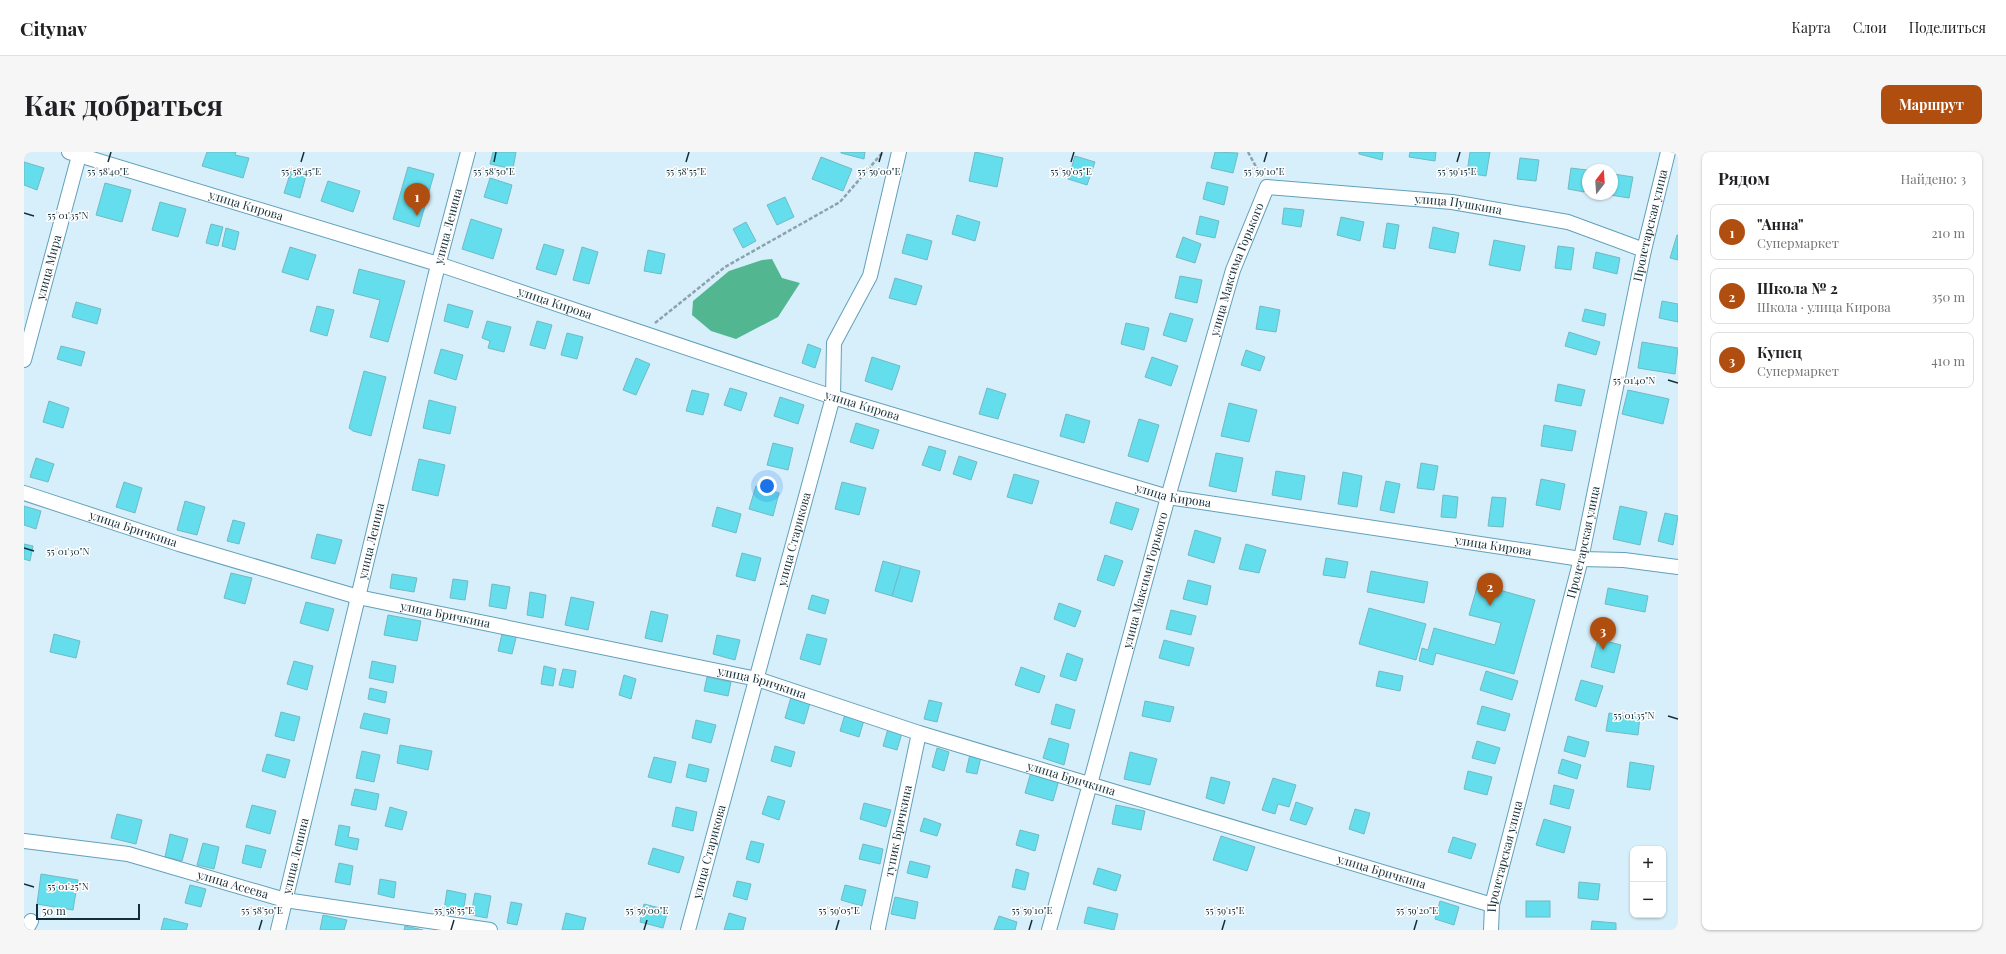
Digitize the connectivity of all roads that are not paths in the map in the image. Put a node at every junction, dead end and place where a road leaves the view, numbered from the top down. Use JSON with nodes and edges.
{"nodes":[{"id":1,"x":468,"y":152,"type":"edge"},
{"id":2,"x":899,"y":152,"type":"edge"},
{"id":3,"x":76,"y":153,"type":"edge"},
{"id":4,"x":1671,"y":158,"type":"edge"},
{"id":5,"x":1267,"y":187,"type":"joint"},
{"id":6,"x":1644,"y":250,"type":"junction"},
{"id":7,"x":438,"y":264,"type":"junction"},
{"id":8,"x":24,"y":360,"type":"edge"},
{"id":9,"x":833,"y":397,"type":"junction"},
{"id":10,"x":24,"y":493,"type":"edge"},
{"id":11,"x":1168,"y":497,"type":"junction"},
{"id":12,"x":1581,"y":559,"type":"junction"},
{"id":13,"x":1678,"y":567,"type":"edge"},
{"id":14,"x":358,"y":597,"type":"junction"},
{"id":15,"x":757,"y":679,"type":"junction"},
{"id":16,"x":919,"y":734,"type":"junction"},
{"id":17,"x":1090,"y":784,"type":"junction"},
{"id":18,"x":24,"y":841,"type":"edge"},
{"id":19,"x":285,"y":900,"type":"junction"},
{"id":20,"x":1492,"y":905,"type":"junction"},
{"id":21,"x":878,"y":928,"type":"dead end"},
{"id":22,"x":278,"y":930,"type":"edge"},
{"id":23,"x":490,"y":930,"type":"edge"},
{"id":24,"x":688,"y":930,"type":"edge"},
{"id":25,"x":1049,"y":930,"type":"edge"},
{"id":26,"x":1491,"y":930,"type":"edge"}],
"edges":[{"from":1,"to":7,"type":"street","name":"улица Ленина"},
{"from":2,"to":9,"type":"street","name":"улица Старикова"},
{"from":3,"to":7,"type":"street","name":"улица Кирова"},
{"from":3,"to":8,"type":"street","name":"улица Мира"},
{"from":4,"to":6,"type":"street","name":"Пролетарская улица"},
{"from":5,"to":6,"type":"street","name":"улица Пушкина"},
{"from":5,"to":11,"type":"street","name":"улица Максима Горького"},
{"from":6,"to":12,"type":"street","name":"Пролетарская улица"},
{"from":7,"to":9,"type":"street","name":"улица Кирова"},
{"from":7,"to":14,"type":"street","name":"улица Ленина"},
{"from":9,"to":11,"type":"street","name":"улица Кирова"},
{"from":9,"to":15,"type":"street","name":"улица Старикова"},
{"from":10,"to":14,"type":"street","name":"улица Бричкина"},
{"from":11,"to":12,"type":"street","name":"улица Кирова"},
{"from":11,"to":17,"type":"street","name":"улица Максима Горького"},
{"from":12,"to":13,"type":"street","name":"улица Кирова"},
{"from":12,"to":20,"type":"street","name":"Пролетарская улица"},
{"from":14,"to":15,"type":"street","name":"улица Бричкина"},
{"from":14,"to":19,"type":"street","name":"улица Ленина"},
{"from":15,"to":16,"type":"street","name":"улица Бричкина"},
{"from":15,"to":24,"type":"street","name":"улица Старикова"},
{"from":16,"to":17,"type":"street","name":"улица Бричкина"},
{"from":16,"to":21,"type":"street","name":"тупик Бричкина"},
{"from":17,"to":20,"type":"street","name":"улица Бричкина"},
{"from":17,"to":25,"type":"street","name":"улица Максима Горького"},
{"from":18,"to":19,"type":"street","name":"улица Асеева"},
{"from":19,"to":22,"type":"street","name":"улица Ленина"},
{"from":19,"to":23,"type":"street","name":"улица Асеева"},
{"from":20,"to":26,"type":"street","name":"Пролетарская улица"}]}
